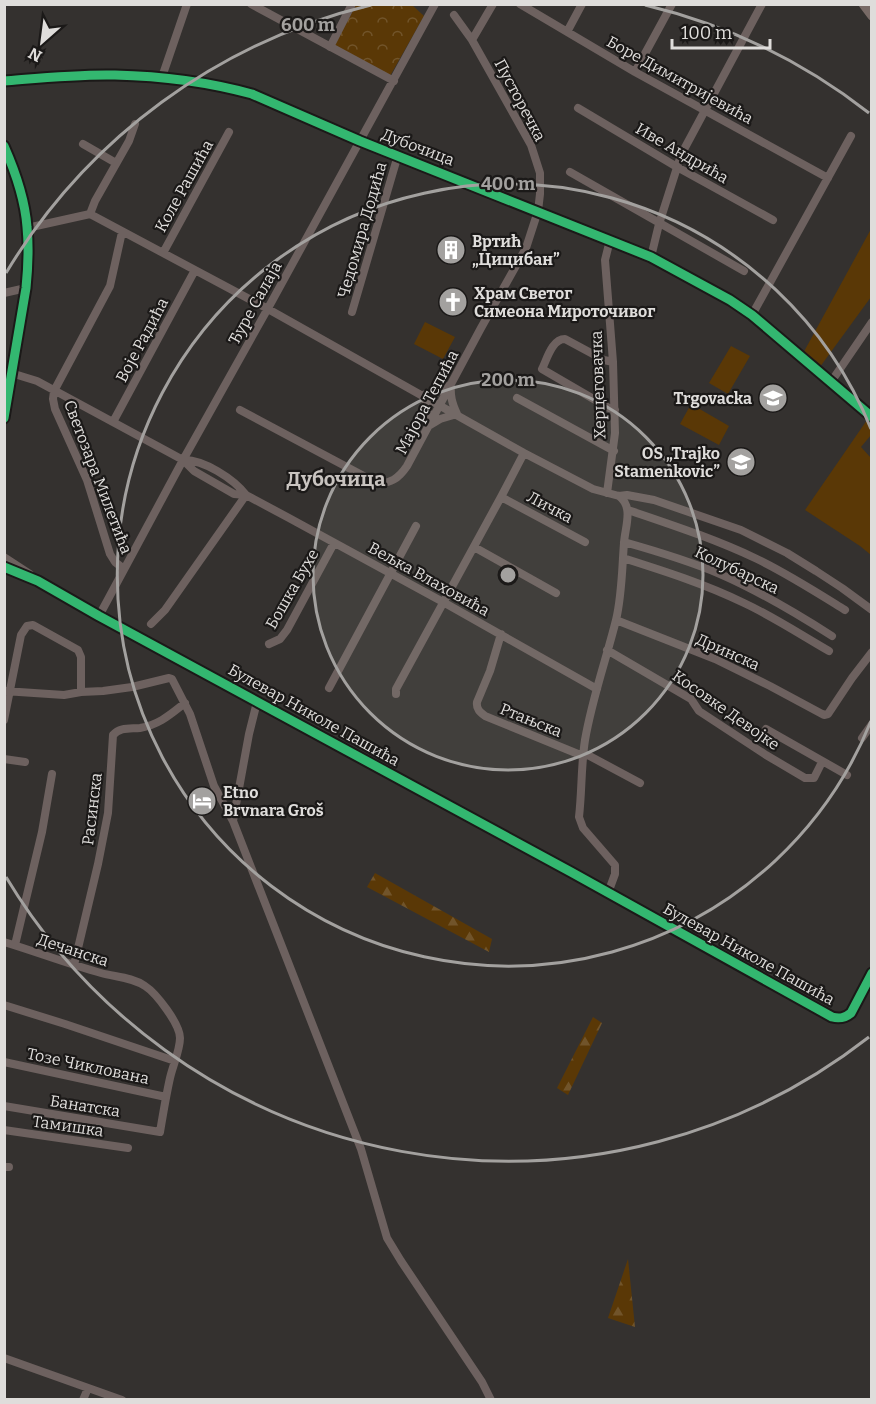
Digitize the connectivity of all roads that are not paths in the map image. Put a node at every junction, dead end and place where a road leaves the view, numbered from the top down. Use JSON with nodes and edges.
{"nodes":[{"id":1,"x":187,"y":4,"type":"edge"},
{"id":2,"x":250,"y":4,"type":"edge"},
{"id":3,"x":352,"y":4,"type":"edge"},
{"id":4,"x":435,"y":4,"type":"edge"},
{"id":5,"x":493,"y":4,"type":"edge"},
{"id":6,"x":520,"y":4,"type":"edge"},
{"id":7,"x":582,"y":4,"type":"edge"},
{"id":8,"x":672,"y":4,"type":"edge"},
{"id":9,"x":762,"y":4,"type":"edge"},
{"id":10,"x":863,"y":4,"type":"edge"},
{"id":11,"x":454,"y":15,"type":"dead end"},
{"id":12,"x":872,"y":16,"type":"edge"},
{"id":13,"x":567,"y":32,"type":"junction"},
{"id":14,"x":472,"y":40,"type":"junction"},
{"id":15,"x":330,"y":47,"type":"junction"},
{"id":16,"x":635,"y":72,"type":"junction"},
{"id":17,"x":162,"y":77,"type":"junction"},
{"id":18,"x":4,"y":81,"type":"edge"},
{"id":19,"x":394,"y":81,"type":"junction"},
{"id":20,"x":578,"y":108,"type":"dead end"},
{"id":21,"x":705,"y":110,"type":"junction"},
{"id":22,"x":135,"y":124,"type":"dead end"},
{"id":23,"x":229,"y":132,"type":"dead end"},
{"id":24,"x":851,"y":136,"type":"dead end"},
{"id":25,"x":360,"y":141,"type":"junction"},
{"id":26,"x":83,"y":144,"type":"dead end"},
{"id":27,"x":4,"y":146,"type":"edge"},
{"id":28,"x":398,"y":155,"type":"junction"},
{"id":29,"x":116,"y":163,"type":"junction"},
{"id":30,"x":677,"y":167,"type":"junction"},
{"id":31,"x":570,"y":172,"type":"dead end"},
{"id":32,"x":828,"y":178,"type":"junction"},
{"id":33,"x":538,"y":210,"type":"junction"},
{"id":34,"x":90,"y":214,"type":"junction"},
{"id":35,"x":773,"y":220,"type":"dead end"},
{"id":36,"x":659,"y":224,"type":"junction"},
{"id":37,"x":27,"y":228,"type":"junction"},
{"id":38,"x":122,"y":232,"type":"junction"},
{"id":39,"x":610,"y":240,"type":"junction"},
{"id":40,"x":163,"y":253,"type":"junction"},
{"id":41,"x":651,"y":257,"type":"junction"},
{"id":42,"x":195,"y":270,"type":"junction"},
{"id":43,"x":744,"y":271,"type":"dead end"},
{"id":44,"x":26,"y":288,"type":"junction"},
{"id":45,"x":4,"y":293,"type":"edge"},
{"id":46,"x":268,"y":309,"type":"junction"},
{"id":47,"x":352,"y":312,"type":"dead end"},
{"id":48,"x":752,"y":315,"type":"junction"},
{"id":49,"x":872,"y":322,"type":"edge"},
{"id":50,"x":613,"y":362,"type":"junction"},
{"id":51,"x":11,"y":372,"type":"junction"},
{"id":52,"x":831,"y":382,"type":"junction"},
{"id":53,"x":451,"y":384,"type":"junction"},
{"id":54,"x":54,"y":392,"type":"junction"},
{"id":55,"x":423,"y":395,"type":"junction"},
{"id":56,"x":517,"y":398,"type":"dead end"},
{"id":57,"x":440,"y":404,"type":"junction"},
{"id":58,"x":240,"y":410,"type":"dead end"},
{"id":59,"x":615,"y":410,"type":"junction"},
{"id":60,"x":457,"y":414,"type":"junction"},
{"id":61,"x":872,"y":417,"type":"edge"},
{"id":62,"x":4,"y":418,"type":"edge"},
{"id":63,"x":113,"y":422,"type":"junction"},
{"id":64,"x":430,"y":425,"type":"junction"},
{"id":65,"x":614,"y":451,"type":"junction"},
{"id":66,"x":524,"y":453,"type":"junction"},
{"id":67,"x":183,"y":460,"type":"junction"},
{"id":68,"x":607,"y":493,"type":"junction"},
{"id":69,"x":246,"y":495,"type":"junction"},
{"id":70,"x":619,"y":496,"type":"junction"},
{"id":71,"x":501,"y":497,"type":"junction"},
{"id":72,"x":628,"y":510,"type":"junction"},
{"id":73,"x":416,"y":526,"type":"dead end"},
{"id":74,"x":585,"y":542,"type":"dead end"},
{"id":75,"x":624,"y":542,"type":"junction"},
{"id":76,"x":334,"y":543,"type":"junction"},
{"id":77,"x":474,"y":547,"type":"junction"},
{"id":78,"x":4,"y":557,"type":"edge"},
{"id":79,"x":623,"y":558,"type":"junction"},
{"id":80,"x":6,"y":568,"type":"edge"},
{"id":81,"x":124,"y":569,"type":"junction"},
{"id":82,"x":390,"y":573,"type":"junction"},
{"id":83,"x":38,"y":581,"type":"junction"},
{"id":84,"x":556,"y":593,"type":"dead end"},
{"id":85,"x":443,"y":602,"type":"junction"},
{"id":86,"x":872,"y":609,"type":"edge"},
{"id":87,"x":845,"y":610,"type":"dead end"},
{"id":88,"x":99,"y":615,"type":"junction"},
{"id":89,"x":616,"y":620,"type":"junction"},
{"id":90,"x":151,"y":624,"type":"dead end"},
{"id":91,"x":501,"y":634,"type":"junction"},
{"id":92,"x":832,"y":636,"type":"dead end"},
{"id":93,"x":269,"y":644,"type":"dead end"},
{"id":94,"x":607,"y":650,"type":"junction"},
{"id":95,"x":829,"y":651,"type":"dead end"},
{"id":96,"x":872,"y":652,"type":"edge"},
{"id":97,"x":329,"y":688,"type":"dead end"},
{"id":98,"x":597,"y":689,"type":"junction"},
{"id":99,"x":7,"y":691,"type":"edge"},
{"id":100,"x":81,"y":692,"type":"junction"},
{"id":101,"x":396,"y":694,"type":"dead end"},
{"id":102,"x":257,"y":702,"type":"junction"},
{"id":103,"x":185,"y":703,"type":"junction"},
{"id":104,"x":4,"y":720,"type":"edge"},
{"id":105,"x":872,"y":724,"type":"edge"},
{"id":106,"x":766,"y":729,"type":"dead end"},
{"id":107,"x":862,"y":738,"type":"dead end"},
{"id":108,"x":584,"y":754,"type":"junction"},
{"id":109,"x":4,"y":759,"type":"edge"},
{"id":110,"x":25,"y":762,"type":"dead end"},
{"id":111,"x":822,"y":762,"type":"junction"},
{"id":112,"x":52,"y":774,"type":"dead end"},
{"id":113,"x":847,"y":775,"type":"dead end"},
{"id":114,"x":640,"y":783,"type":"dead end"},
{"id":115,"x":233,"y":821,"type":"junction"},
{"id":116,"x":608,"y":893,"type":"junction"},
{"id":117,"x":4,"y":942,"type":"edge"},
{"id":118,"x":15,"y":945,"type":"junction"},
{"id":119,"x":74,"y":965,"type":"junction"},
{"id":120,"x":872,"y":973,"type":"edge"},
{"id":121,"x":4,"y":1005,"type":"edge"},
{"id":122,"x":175,"y":1060,"type":"junction"},
{"id":123,"x":4,"y":1062,"type":"edge"},
{"id":124,"x":166,"y":1097,"type":"junction"},
{"id":125,"x":4,"y":1106,"type":"edge"},
{"id":126,"x":4,"y":1131,"type":"edge"},
{"id":127,"x":128,"y":1148,"type":"dead end"},
{"id":128,"x":4,"y":1358,"type":"edge"},
{"id":129,"x":88,"y":1388,"type":"junction"},
{"id":130,"x":83,"y":1400,"type":"edge"},
{"id":131,"x":122,"y":1400,"type":"edge"},
{"id":132,"x":491,"y":1400,"type":"edge"}],
"edges":[{"from":1,"to":17,"type":"street"},
{"from":2,"to":15,"type":"street"},
{"from":3,"to":15,"type":"street"},
{"from":4,"to":19,"type":"street","name":"Ђуре Салаја"},
{"from":5,"to":14,"type":"street"},
{"from":6,"to":13,"type":"street","name":"Боре Димитријевића"},
{"from":7,"to":13,"type":"street"},
{"from":8,"to":16,"type":"street"},
{"from":9,"to":21,"type":"street"},
{"from":10,"to":12,"type":"main road"},
{"from":11,"to":14,"type":"street","name":"Пусторечка"},
{"from":13,"to":16,"type":"street","name":"Боре Димитријевића"},
{"from":14,"to":33,"type":"street","name":"Пусторечка"},
{"from":15,"to":19,"type":"street"},
{"from":16,"to":21,"type":"street","name":"Боре Димитријевића"},
{"from":17,"to":18,"type":"street","name":"Дубочица"},
{"from":17,"to":25,"type":"street","name":"Дубочица"},
{"from":19,"to":25,"type":"street","name":"Ђуре Салаја"},
{"from":20,"to":30,"type":"street","name":"Иве Андрића"},
{"from":21,"to":30,"type":"street"},
{"from":21,"to":32,"type":"street","name":"Боре Димитријевића"},
{"from":22,"to":29,"type":"street"},
{"from":23,"to":40,"type":"street","name":"Коле Рашића"},
{"from":24,"to":32,"type":"street"},
{"from":25,"to":28,"type":"street","name":"Дубочица"},
{"from":25,"to":46,"type":"street","name":"Ђуре Салаја"},
{"from":26,"to":29,"type":"street"},
{"from":27,"to":37,"type":"street"},
{"from":28,"to":33,"type":"street","name":"Дубочица"},
{"from":28,"to":47,"type":"street","name":"Чедомира Додића"},
{"from":29,"to":34,"type":"street"},
{"from":30,"to":35,"type":"street","name":"Иве Андрића"},
{"from":30,"to":36,"type":"street"},
{"from":31,"to":36,"type":"street"},
{"from":32,"to":48,"type":"street"},
{"from":33,"to":39,"type":"street","name":"Дубочица"},
{"from":33,"to":53,"type":"street","name":"Мајора Тепића"},
{"from":34,"to":37,"type":"street"},
{"from":34,"to":38,"type":"street"},
{"from":36,"to":41,"type":"street"},
{"from":36,"to":43,"type":"street"},
{"from":37,"to":44,"type":"street"},
{"from":38,"to":40,"type":"street"},
{"from":38,"to":54,"type":"street"},
{"from":39,"to":41,"type":"street","name":"Дубочица"},
{"from":39,"to":50,"type":"street","name":"Херцеговачка"},
{"from":40,"to":42,"type":"street"},
{"from":41,"to":48,"type":"street","name":"Дубочица"},
{"from":42,"to":46,"type":"street"},
{"from":42,"to":63,"type":"street","name":"Воје Радића"},
{"from":44,"to":45,"type":"street"},
{"from":44,"to":51,"type":"street"},
{"from":46,"to":55,"type":"street"},
{"from":46,"to":67,"type":"street","name":"Ђуре Салаја"},
{"from":48,"to":52,"type":"street","name":"Дубочица"},
{"from":49,"to":52,"type":"street"},
{"from":50,"to":59,"type":"street","name":"Херцеговачка"},
{"from":50,"to":59,"type":"street"},
{"from":51,"to":54,"type":"street","name":"Вељка Влаховића"},
{"from":51,"to":62,"type":"street"},
{"from":52,"to":61,"type":"street","name":"Дубочица"},
{"from":53,"to":55,"type":"street"},
{"from":53,"to":57,"type":"street","name":"Мајора Тепића"},
{"from":53,"to":60,"type":"street"},
{"from":54,"to":63,"type":"street","name":"Вељка Влаховића"},
{"from":54,"to":81,"type":"street","name":"Светозара Милетића"},
{"from":55,"to":57,"type":"street"},
{"from":55,"to":64,"type":"street"},
{"from":56,"to":65,"type":"street"},
{"from":57,"to":60,"type":"street"},
{"from":57,"to":64,"type":"street","name":"Мајора Тепића"},
{"from":58,"to":64,"type":"street","name":"Мајора Тепића"},
{"from":59,"to":65,"type":"street","name":"Херцеговачка"},
{"from":60,"to":64,"type":"street"},
{"from":60,"to":66,"type":"street"},
{"from":63,"to":67,"type":"street","name":"Вељка Влаховића"},
{"from":65,"to":68,"type":"street","name":"Херцеговачка"},
{"from":66,"to":68,"type":"street"},
{"from":66,"to":71,"type":"street"},
{"from":67,"to":69,"type":"street","name":"Вељка Влаховића"},
{"from":67,"to":81,"type":"street","name":"Ђуре Салаја"},
{"from":68,"to":70,"type":"street"},
{"from":69,"to":76,"type":"street","name":"Вељка Влаховића"},
{"from":69,"to":90,"type":"street"},
{"from":70,"to":72,"type":"street"},
{"from":70,"to":86,"type":"street"},
{"from":71,"to":74,"type":"street","name":"Личка"},
{"from":71,"to":77,"type":"street"},
{"from":72,"to":75,"type":"street"},
{"from":72,"to":87,"type":"street"},
{"from":73,"to":82,"type":"street"},
{"from":75,"to":79,"type":"street"},
{"from":75,"to":92,"type":"street","name":"Колубарска"},
{"from":76,"to":82,"type":"street","name":"Вељка Влаховића"},
{"from":76,"to":93,"type":"street","name":"Бошка Бухе"},
{"from":77,"to":84,"type":"street"},
{"from":77,"to":85,"type":"street"},
{"from":78,"to":83,"type":"street"},
{"from":79,"to":89,"type":"street"},
{"from":79,"to":95,"type":"street"},
{"from":80,"to":83,"type":"street","name":"Булевар Николе Пашића"},
{"from":81,"to":88,"type":"street","name":"Ђуре Салаја"},
{"from":82,"to":85,"type":"street","name":"Вељка Влаховића"},
{"from":82,"to":97,"type":"street"},
{"from":83,"to":88,"type":"street","name":"Булевар Николе Пашића"},
{"from":85,"to":91,"type":"street","name":"Вељка Влаховића"},
{"from":85,"to":101,"type":"street"},
{"from":88,"to":102,"type":"street","name":"Булевар Николе Пашића"},
{"from":89,"to":94,"type":"street"},
{"from":89,"to":96,"type":"street","name":"Дринска"},
{"from":91,"to":98,"type":"street","name":"Вељка Влаховића"},
{"from":91,"to":108,"type":"street","name":"Ртањска"},
{"from":94,"to":98,"type":"street"},
{"from":94,"to":111,"type":"street","name":"Косовке Девојке"},
{"from":98,"to":108,"type":"street"},
{"from":99,"to":100,"type":"street"},
{"from":99,"to":100,"type":"street"},
{"from":99,"to":104,"type":"street"},
{"from":100,"to":103,"type":"street"},
{"from":102,"to":115,"type":"street"},
{"from":102,"to":116,"type":"street","name":"Булевар Николе Пашића"},
{"from":103,"to":115,"type":"street"},
{"from":103,"to":119,"type":"street","name":"Расинска"},
{"from":105,"to":107,"type":"street"},
{"from":106,"to":111,"type":"street","name":"Косовке Девојке"},
{"from":108,"to":114,"type":"street","name":"Ртањска"},
{"from":108,"to":116,"type":"street"},
{"from":109,"to":110,"type":"street"},
{"from":111,"to":113,"type":"street","name":"Косовке Девојке"},
{"from":112,"to":118,"type":"street"},
{"from":115,"to":132,"type":"street"},
{"from":116,"to":120,"type":"street","name":"Булевар Николе Пашића"},
{"from":117,"to":118,"type":"street","name":"Дечанска"},
{"from":118,"to":119,"type":"street","name":"Дечанска"},
{"from":119,"to":122,"type":"street","name":"Дечанска"},
{"from":121,"to":122,"type":"street"},
{"from":122,"to":124,"type":"street"},
{"from":123,"to":124,"type":"street","name":"Тозе Чиклована"},
{"from":124,"to":125,"type":"street","name":"Банатска"},
{"from":126,"to":127,"type":"street","name":"Тамишка"},
{"from":128,"to":129,"type":"street"},
{"from":129,"to":130,"type":"street"},
{"from":129,"to":131,"type":"street"}]}
